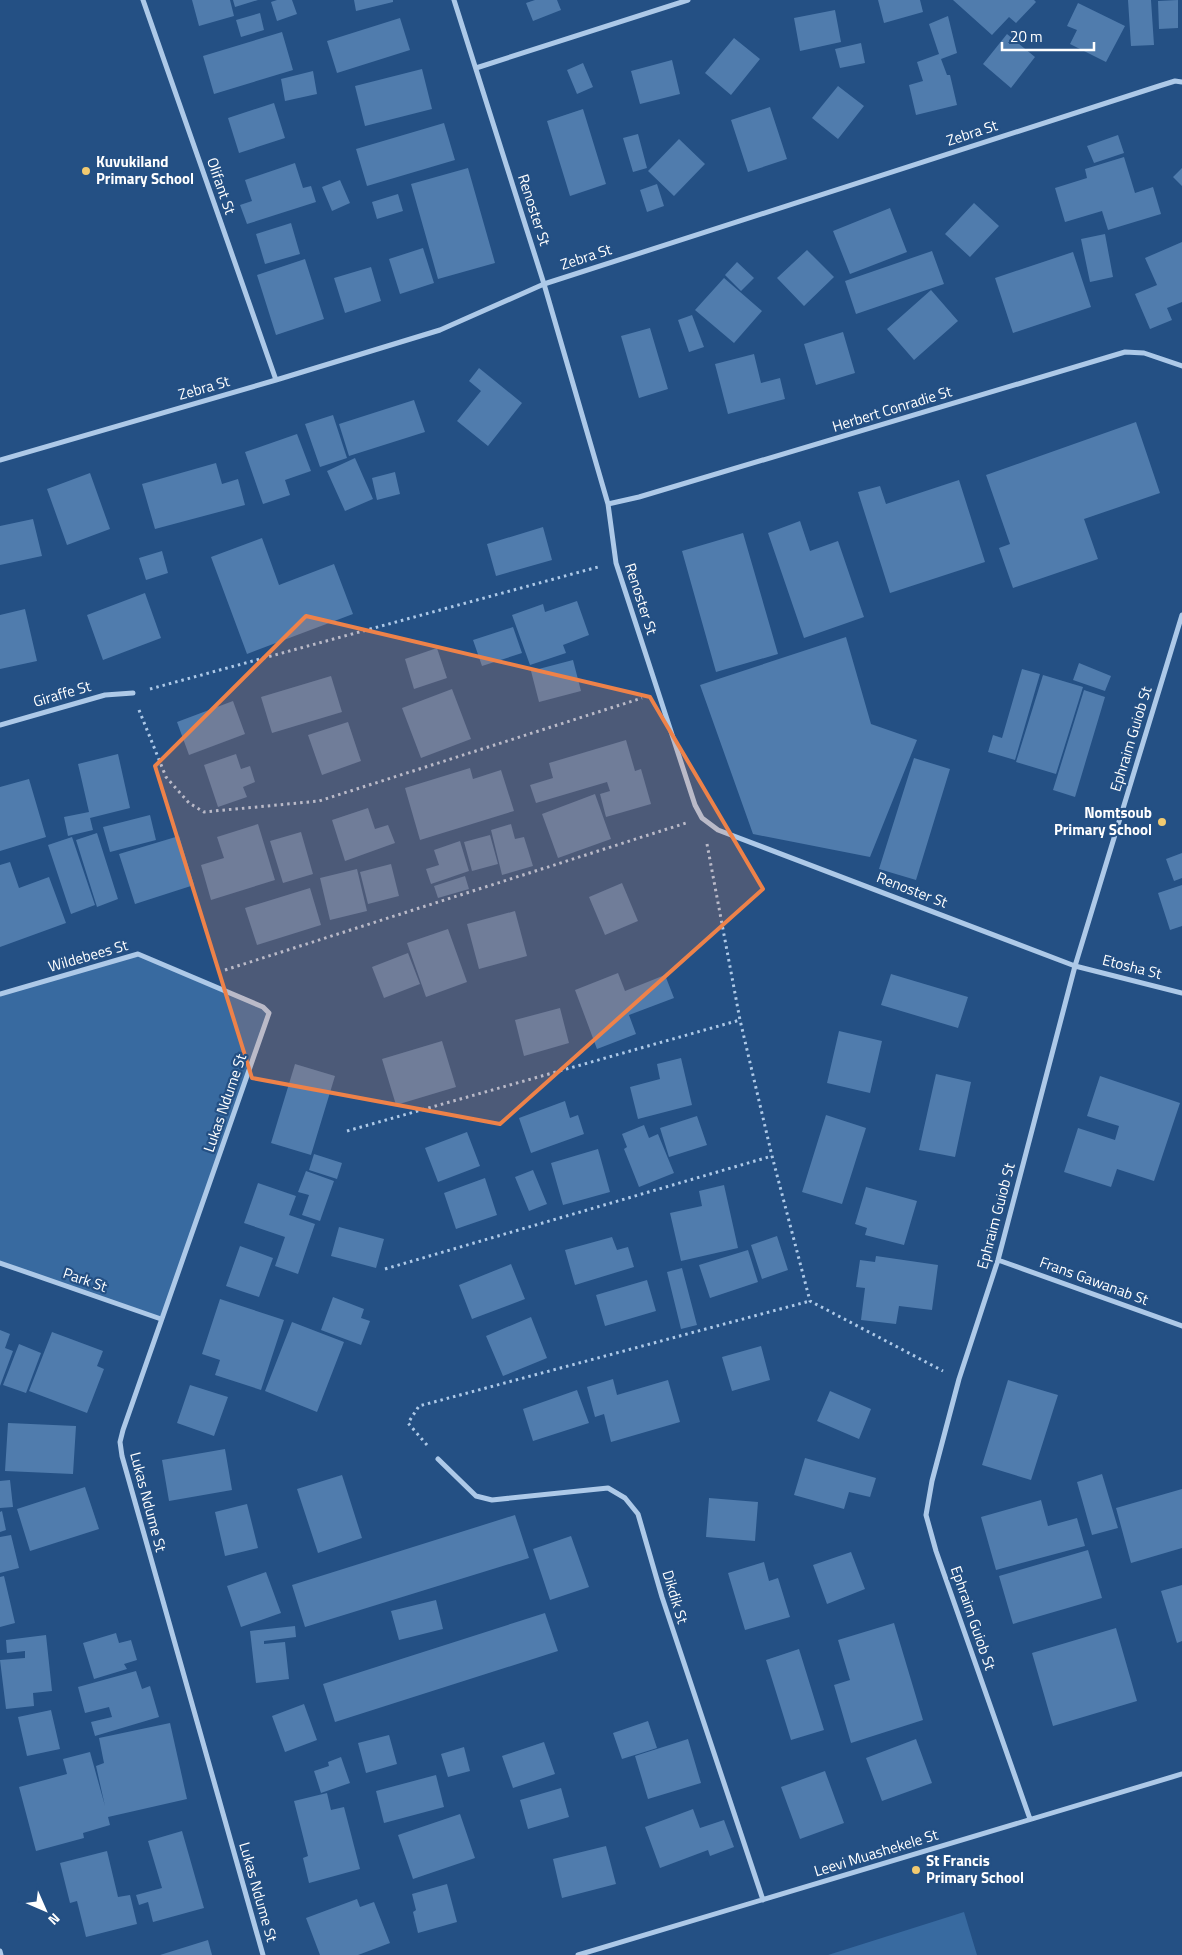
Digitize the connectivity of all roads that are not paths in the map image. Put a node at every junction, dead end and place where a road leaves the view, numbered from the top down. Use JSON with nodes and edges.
{"nodes":[{"id":1,"x":143,"y":0,"type":"edge"},
{"id":2,"x":454,"y":0,"type":"edge"},
{"id":3,"x":688,"y":0,"type":"edge"},
{"id":4,"x":476,"y":68,"type":"junction"},
{"id":5,"x":1182,"y":82,"type":"edge"},
{"id":6,"x":544,"y":284,"type":"junction"},
{"id":7,"x":1182,"y":366,"type":"edge"},
{"id":8,"x":276,"y":380,"type":"junction"},
{"id":9,"x":0,"y":460,"type":"edge"},
{"id":10,"x":608,"y":504,"type":"junction"},
{"id":11,"x":1182,"y":615,"type":"edge"},
{"id":12,"x":133,"y":694,"type":"road end"},
{"id":13,"x":0,"y":725,"type":"edge"},
{"id":14,"x":1075,"y":966,"type":"junction"},
{"id":15,"x":1182,"y":993,"type":"edge"},
{"id":16,"x":0,"y":994,"type":"edge"},
{"id":17,"x":263,"y":1007,"type":"joint"},
{"id":18,"x":998,"y":1260,"type":"junction"},
{"id":19,"x":0,"y":1264,"type":"edge"},
{"id":20,"x":162,"y":1319,"type":"junction"},
{"id":21,"x":1182,"y":1326,"type":"edge"},
{"id":22,"x":438,"y":1459,"type":"road end"},
{"id":23,"x":1182,"y":1774,"type":"edge"},
{"id":24,"x":1030,"y":1819,"type":"junction"},
{"id":25,"x":763,"y":1900,"type":"junction"},
{"id":26,"x":0,"y":1951,"type":"edge"},
{"id":27,"x":1,"y":1955,"type":"edge"},
{"id":28,"x":263,"y":1955,"type":"edge"},
{"id":29,"x":578,"y":1955,"type":"edge"}],
"edges":[{"from":1,"to":8,"type":"street","name":"Olifant St"},
{"from":2,"to":4,"type":"street","name":"Renoster St"},
{"from":3,"to":4,"type":"street"},
{"from":4,"to":6,"type":"street","name":"Renoster St"},
{"from":5,"to":6,"type":"street","name":"Zebra St"},
{"from":6,"to":8,"type":"street","name":"Zebra St"},
{"from":6,"to":10,"type":"street","name":"Renoster St"},
{"from":7,"to":10,"type":"street","name":"Herbert Conradie St"},
{"from":8,"to":9,"type":"street","name":"Zebra St"},
{"from":10,"to":14,"type":"street","name":"Renoster St"},
{"from":11,"to":14,"type":"street","name":"Ephraim Guiob St"},
{"from":12,"to":13,"type":"street","name":"Giraffe St"},
{"from":14,"to":15,"type":"street","name":"Etosha St"},
{"from":14,"to":18,"type":"street","name":"Ephraim Guiob St"},
{"from":16,"to":17,"type":"street","name":"Wildebees St"},
{"from":17,"to":20,"type":"street","name":"Lukas Ndume St"},
{"from":18,"to":21,"type":"street","name":"Frans Gawanab St"},
{"from":18,"to":24,"type":"street","name":"Ephraim Guiob St"},
{"from":19,"to":20,"type":"street","name":"Park St"},
{"from":20,"to":28,"type":"street","name":"Lukas Ndume St"},
{"from":22,"to":25,"type":"street","name":"Dikdik St"},
{"from":23,"to":24,"type":"street","name":"Leevi Muashekele St"},
{"from":24,"to":25,"type":"street","name":"Leevi Muashekele St"},
{"from":25,"to":29,"type":"street","name":"Leevi Muashekele St"},
{"from":26,"to":27,"type":"street"}]}
